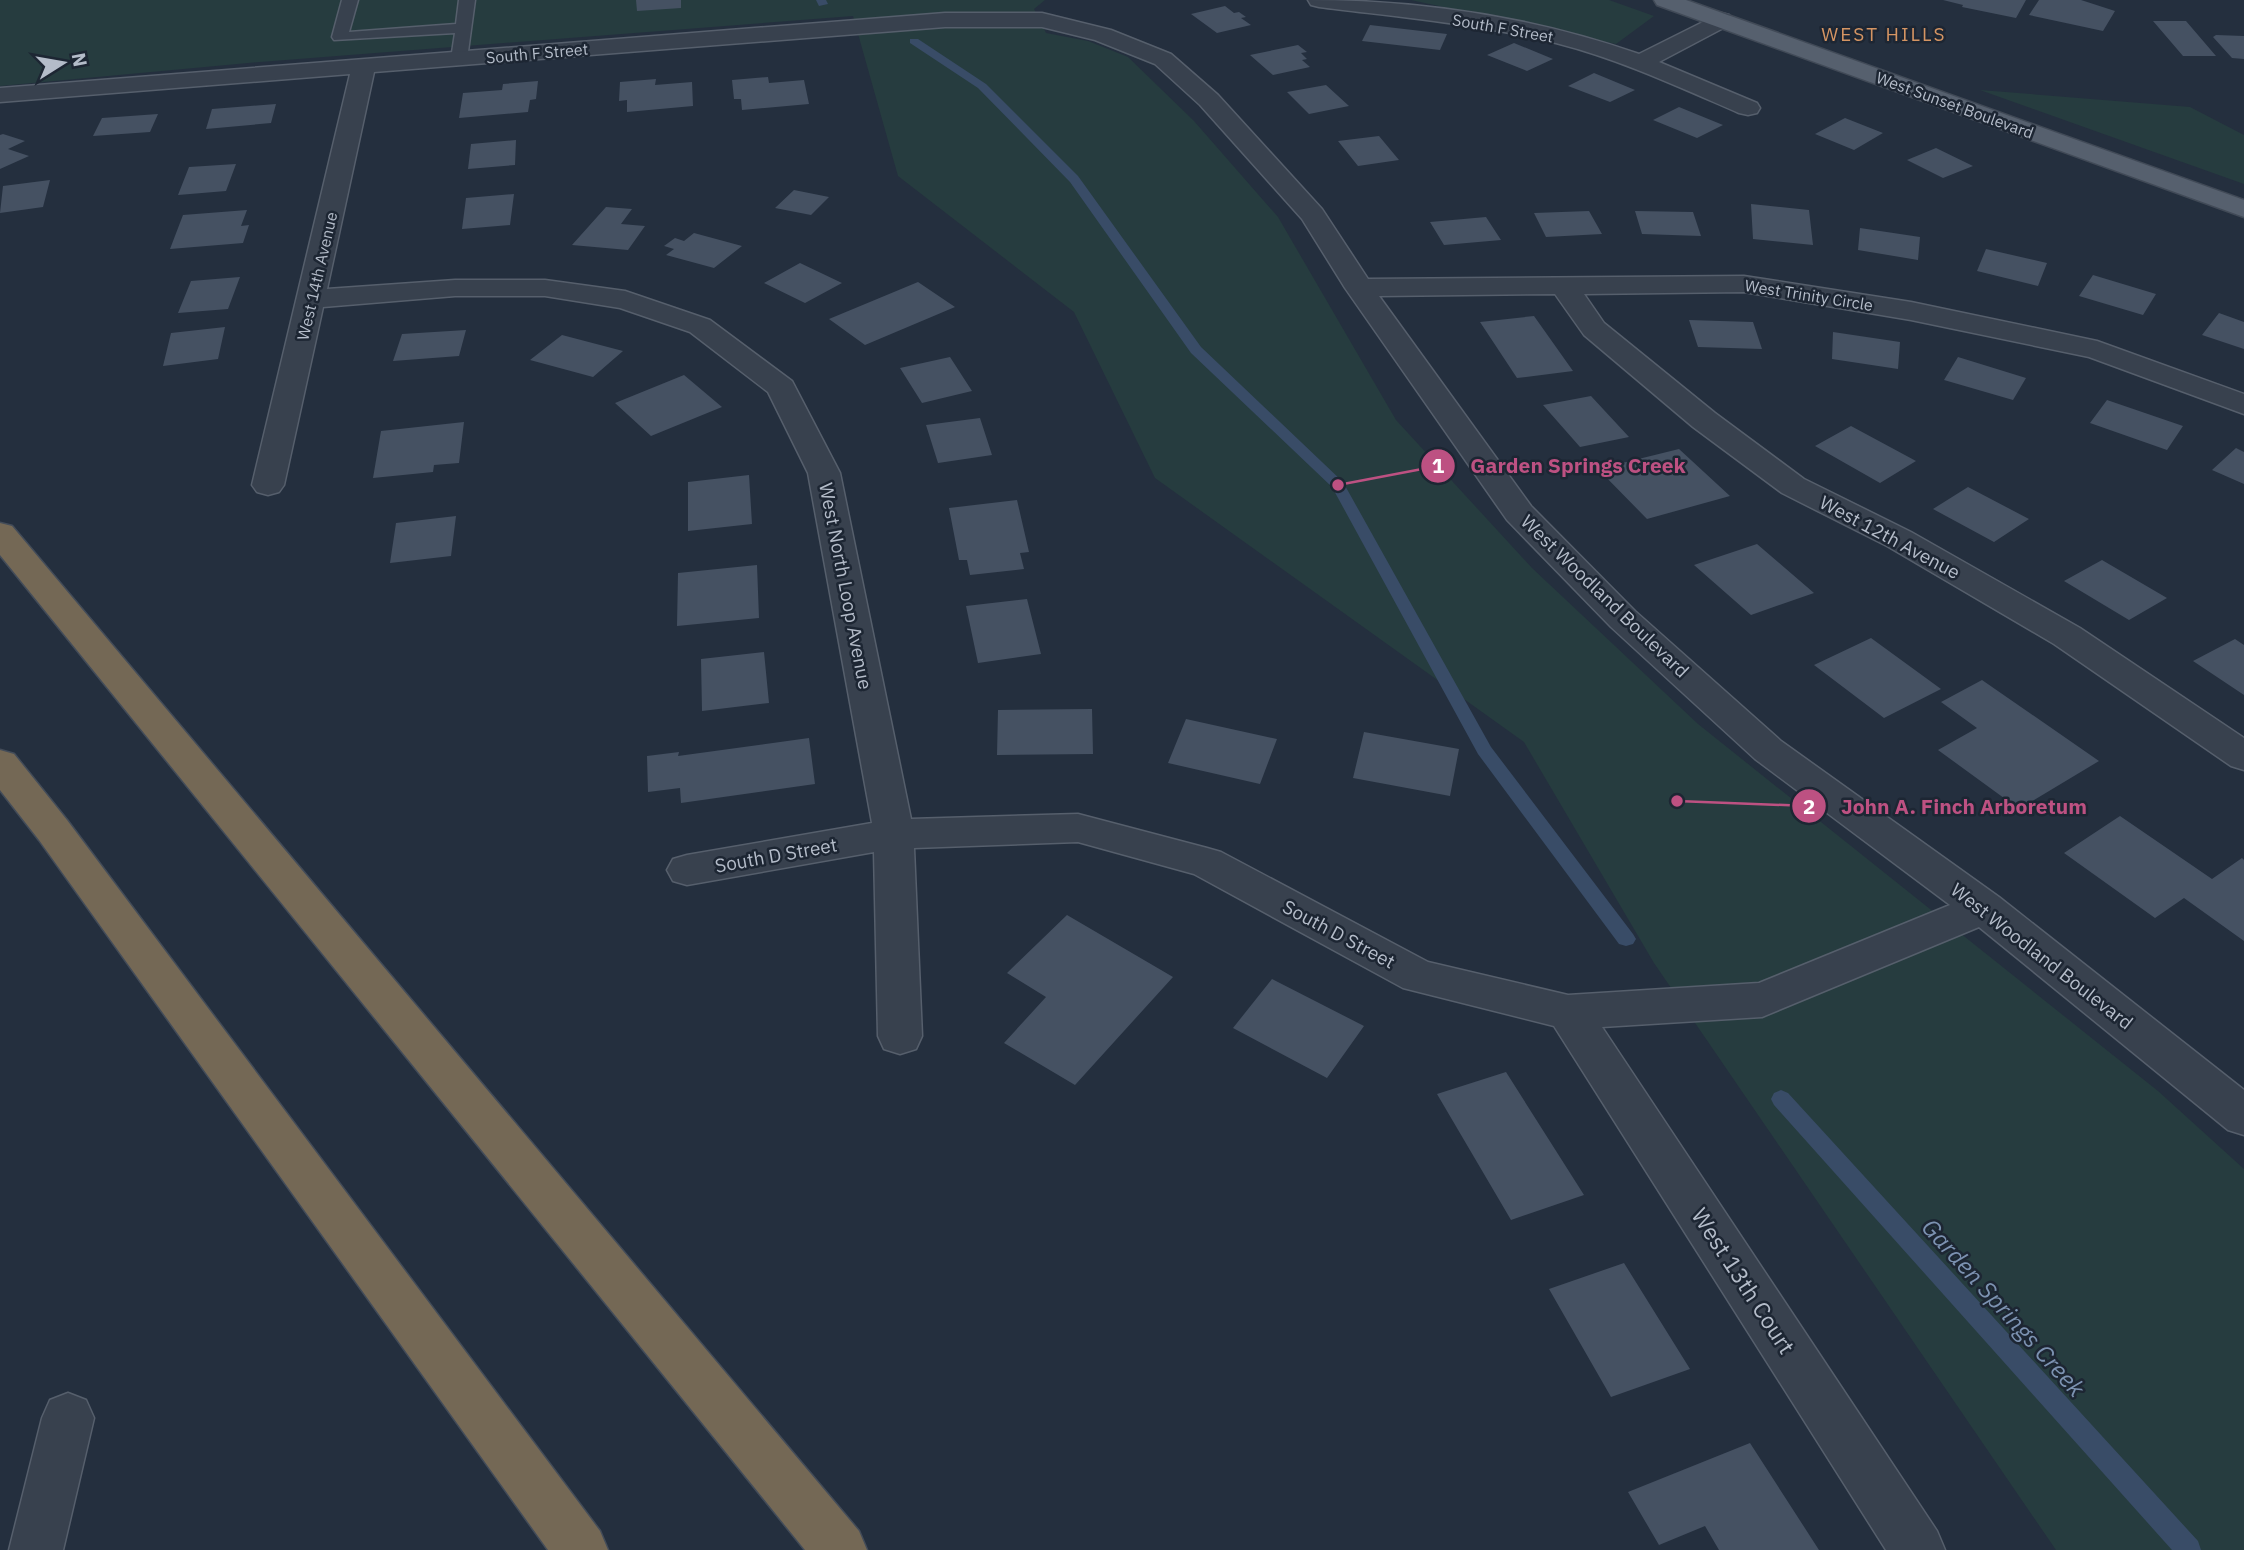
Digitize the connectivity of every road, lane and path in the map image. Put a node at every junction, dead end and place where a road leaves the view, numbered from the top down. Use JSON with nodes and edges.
{"nodes":[{"id":1,"x":350,"y":0,"type":"edge"},
{"id":2,"x":467,"y":0,"type":"edge"},
{"id":3,"x":1320,"y":0,"type":"edge"},
{"id":4,"x":1665,"y":0,"type":"edge"},
{"id":5,"x":1055,"y":10,"type":"edge"},
{"id":6,"x":1721,"y":20,"type":"junction"},
{"id":7,"x":463,"y":28,"type":"junction"},
{"id":8,"x":459,"y":59,"type":"junction"},
{"id":9,"x":1642,"y":62,"type":"junction"},
{"id":10,"x":364,"y":66,"type":"junction"},
{"id":11,"x":0,"y":95,"type":"edge"},
{"id":12,"x":1748,"y":108,"type":"dead end"},
{"id":13,"x":2244,"y":209,"type":"edge"},
{"id":14,"x":1563,"y":285,"type":"junction"},
{"id":15,"x":1359,"y":288,"type":"junction"},
{"id":16,"x":312,"y":299,"type":"junction"},
{"id":17,"x":2244,"y":404,"type":"edge"},
{"id":18,"x":268,"y":485,"type":"dead end"},
{"id":19,"x":0,"y":533,"type":"edge"},
{"id":20,"x":2244,"y":757,"type":"edge"},
{"id":21,"x":0,"y":763,"type":"edge"},
{"id":22,"x":894,"y":834,"type":"junction"},
{"id":23,"x":687,"y":870,"type":"dead end"},
{"id":24,"x":1984,"y":908,"type":"junction"},
{"id":25,"x":1568,"y":1012,"type":"junction"},
{"id":26,"x":900,"y":1036,"type":"dead end"},
{"id":27,"x":2244,"y":1116,"type":"edge"},
{"id":28,"x":68,"y":1418,"type":"dead end"},
{"id":29,"x":36,"y":1550,"type":"edge"},
{"id":30,"x":581,"y":1550,"type":"edge"},
{"id":31,"x":840,"y":1550,"type":"edge"},
{"id":32,"x":1918,"y":1550,"type":"edge"}],
"edges":[{"from":1,"to":7,"type":"lane"},
{"from":2,"to":7,"type":"lane"},
{"from":3,"to":9,"type":"street","name":"South F Street"},
{"from":4,"to":6,"type":"main road","name":"West Sunset Boulevard"},
{"from":5,"to":8,"type":"street","name":"South F Street"},
{"from":5,"to":15,"type":"street","name":"West Woodland Boulevard"},
{"from":6,"to":9,"type":"street"},
{"from":6,"to":13,"type":"main road","name":"West Sunset Boulevard"},
{"from":7,"to":8,"type":"lane"},
{"from":8,"to":10,"type":"street","name":"South F Street"},
{"from":9,"to":12,"type":"street","name":"South F Street"},
{"from":10,"to":11,"type":"street","name":"South F Street"},
{"from":10,"to":16,"type":"street","name":"West 14th Avenue"},
{"from":14,"to":15,"type":"street","name":"West Trinity Circle"},
{"from":14,"to":17,"type":"street","name":"West Trinity Circle"},
{"from":14,"to":20,"type":"street","name":"West 12th Avenue"},
{"from":15,"to":24,"type":"street","name":"West Woodland Boulevard"},
{"from":16,"to":18,"type":"street","name":"West 14th Avenue"},
{"from":16,"to":22,"type":"street","name":"West North Loop Avenue"},
{"from":19,"to":31,"type":"highway"},
{"from":21,"to":30,"type":"highway"},
{"from":22,"to":23,"type":"street","name":"South D Street"},
{"from":22,"to":25,"type":"street","name":"South D Street"},
{"from":22,"to":26,"type":"street","name":"West North Loop Avenue"},
{"from":24,"to":25,"type":"street","name":"South D Street"},
{"from":24,"to":27,"type":"street","name":"West Woodland Boulevard"},
{"from":25,"to":32,"type":"street","name":"West 13th Court"},
{"from":28,"to":29,"type":"street"}]}
